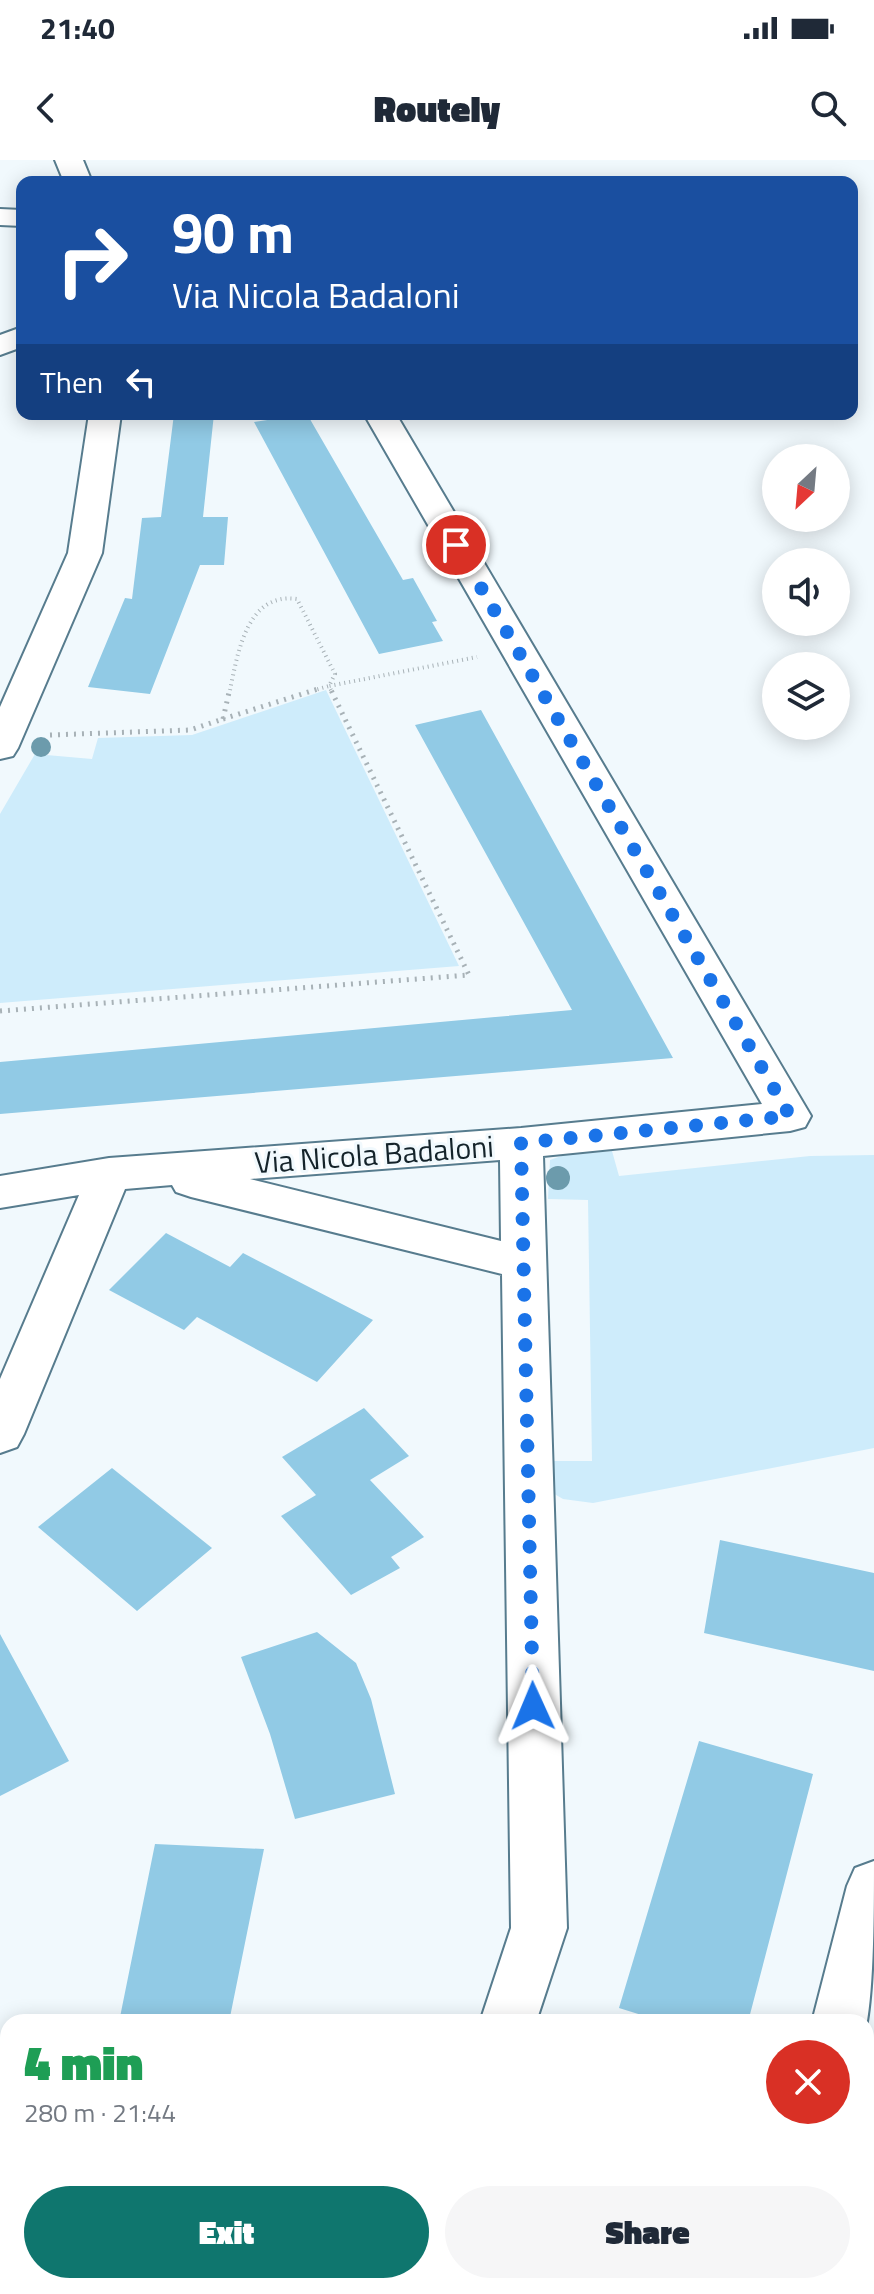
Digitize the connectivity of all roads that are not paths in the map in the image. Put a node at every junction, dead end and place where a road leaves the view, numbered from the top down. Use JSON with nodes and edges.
{"nodes":[{"id":1,"x":104,"y":420,"type":"edge"},
{"id":2,"x":383,"y":420,"type":"edge"},
{"id":3,"x":3,"y":743,"type":"edge"},
{"id":4,"x":521,"y":1143,"type":"junction"},
{"id":5,"x":130,"y":1173,"type":"junction"},
{"id":6,"x":0,"y":1192,"type":"edge"},
{"id":7,"x":521,"y":1263,"type":"junction"},
{"id":8,"x":0,"y":1434,"type":"edge"},
{"id":9,"x":874,"y":1886,"type":"edge"},
{"id":10,"x":511,"y":2014,"type":"edge"},
{"id":11,"x":842,"y":2014,"type":"edge"}],
"edges":[{"from":1,"to":3,"type":"street"},
{"from":2,"to":4,"type":"street","name":"Via Nicola Badaloni"},
{"from":4,"to":5,"type":"street","name":"Via Nicola Badaloni"},
{"from":4,"to":7,"type":"street"},
{"from":5,"to":6,"type":"street","name":"Via Nicola Badaloni"},
{"from":5,"to":7,"type":"street","name":"Via Nicola Badaloni"},
{"from":5,"to":8,"type":"street"},
{"from":7,"to":10,"type":"street"},
{"from":9,"to":11,"type":"street"}]}
